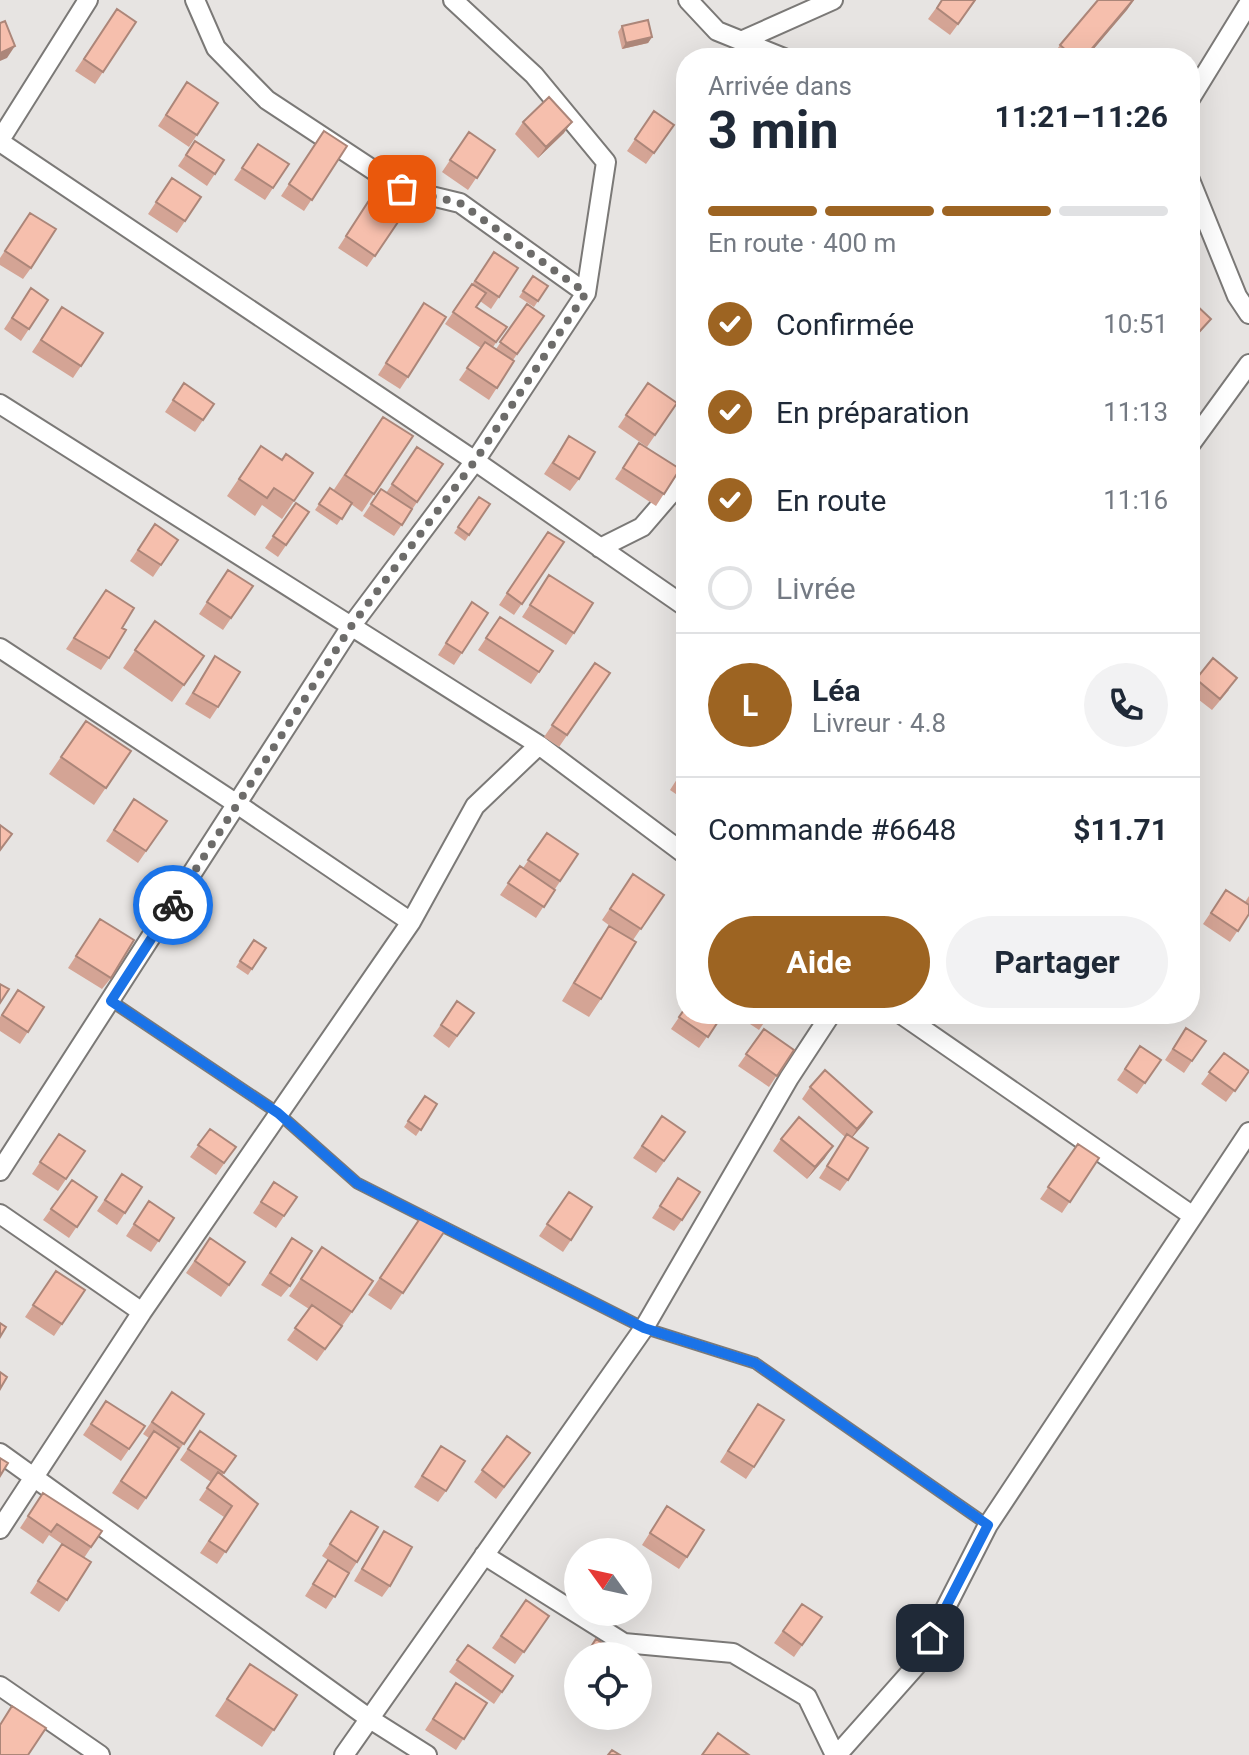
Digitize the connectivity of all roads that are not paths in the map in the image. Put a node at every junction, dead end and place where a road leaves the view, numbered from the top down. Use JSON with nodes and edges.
{"nodes":[{"id":1,"x":88,"y":0,"type":"edge"},
{"id":2,"x":195,"y":0,"type":"edge"},
{"id":3,"x":453,"y":0,"type":"edge"},
{"id":4,"x":688,"y":0,"type":"edge"},
{"id":5,"x":833,"y":0,"type":"edge"},
{"id":6,"x":1249,"y":3,"type":"edge"},
{"id":7,"x":741,"y":41,"type":"junction"},
{"id":8,"x":759,"y":48,"type":"edge"},
{"id":9,"x":1200,"y":83,"type":"edge"},
{"id":10,"x":0,"y":141,"type":"edge"},
{"id":11,"x":1200,"y":205,"type":"edge"},
{"id":12,"x":586,"y":293,"type":"junction"},
{"id":13,"x":1249,"y":314,"type":"edge"},
{"id":14,"x":1249,"y":364,"type":"edge"},
{"id":15,"x":0,"y":404,"type":"edge"},
{"id":16,"x":1200,"y":431,"type":"edge"},
{"id":17,"x":475,"y":461,"type":"junction"},
{"id":18,"x":676,"y":488,"type":"edge"},
{"id":19,"x":600,"y":548,"type":"junction"},
{"id":20,"x":676,"y":600,"type":"edge"},
{"id":21,"x":352,"y":625,"type":"junction"},
{"id":22,"x":0,"y":648,"type":"edge"},
{"id":23,"x":539,"y":745,"type":"junction"},
{"id":24,"x":237,"y":804,"type":"junction"},
{"id":25,"x":676,"y":848,"type":"edge"},
{"id":26,"x":411,"y":922,"type":"junction"},
{"id":27,"x":111,"y":1001,"type":"junction"},
{"id":28,"x":824,"y":1024,"type":"edge"},
{"id":29,"x":915,"y":1024,"type":"edge"},
{"id":30,"x":278,"y":1113,"type":"junction"},
{"id":31,"x":1249,"y":1132,"type":"edge"},
{"id":32,"x":0,"y":1171,"type":"edge"},
{"id":33,"x":0,"y":1214,"type":"edge"},
{"id":34,"x":1193,"y":1216,"type":"junction"},
{"id":35,"x":142,"y":1312,"type":"junction"},
{"id":36,"x":644,"y":1328,"type":"junction"},
{"id":37,"x":0,"y":1453,"type":"edge"},
{"id":38,"x":36,"y":1477,"type":"junction"},
{"id":39,"x":988,"y":1525,"type":"junction"},
{"id":40,"x":0,"y":1529,"type":"edge"},
{"id":41,"x":484,"y":1555,"type":"junction"},
{"id":42,"x":0,"y":1686,"type":"edge"},
{"id":43,"x":370,"y":1719,"type":"junction"},
{"id":44,"x":100,"y":1755,"type":"edge"},
{"id":45,"x":344,"y":1755,"type":"edge"},
{"id":46,"x":427,"y":1755,"type":"edge"},
{"id":47,"x":836,"y":1755,"type":"edge"}],
"edges":[{"from":1,"to":10,"type":"street"},
{"from":2,"to":12,"type":"street"},
{"from":3,"to":12,"type":"street"},
{"from":4,"to":7,"type":"street"},
{"from":5,"to":7,"type":"street"},
{"from":6,"to":9,"type":"street"},
{"from":7,"to":8,"type":"street"},
{"from":10,"to":17,"type":"street"},
{"from":11,"to":13,"type":"street"},
{"from":12,"to":17,"type":"street"},
{"from":14,"to":16,"type":"street"},
{"from":15,"to":21,"type":"street"},
{"from":17,"to":19,"type":"street"},
{"from":17,"to":21,"type":"street"},
{"from":18,"to":19,"type":"street"},
{"from":19,"to":20,"type":"street"},
{"from":21,"to":23,"type":"street"},
{"from":21,"to":24,"type":"street"},
{"from":22,"to":24,"type":"street"},
{"from":23,"to":25,"type":"street"},
{"from":23,"to":26,"type":"street"},
{"from":24,"to":26,"type":"street"},
{"from":24,"to":27,"type":"street"},
{"from":26,"to":30,"type":"street"},
{"from":27,"to":30,"type":"lane"},
{"from":27,"to":32,"type":"street"},
{"from":28,"to":36,"type":"street"},
{"from":29,"to":34,"type":"street"},
{"from":30,"to":35,"type":"street"},
{"from":30,"to":36,"type":"lane"},
{"from":31,"to":34,"type":"street"},
{"from":33,"to":35,"type":"street"},
{"from":34,"to":39,"type":"street"},
{"from":35,"to":38,"type":"street"},
{"from":36,"to":39,"type":"lane"},
{"from":36,"to":41,"type":"street"},
{"from":37,"to":38,"type":"street"},
{"from":38,"to":40,"type":"street"},
{"from":38,"to":43,"type":"street"},
{"from":39,"to":47,"type":"street"},
{"from":41,"to":43,"type":"street"},
{"from":41,"to":47,"type":"street"},
{"from":42,"to":44,"type":"street"},
{"from":43,"to":45,"type":"street"},
{"from":43,"to":46,"type":"street"}]}
